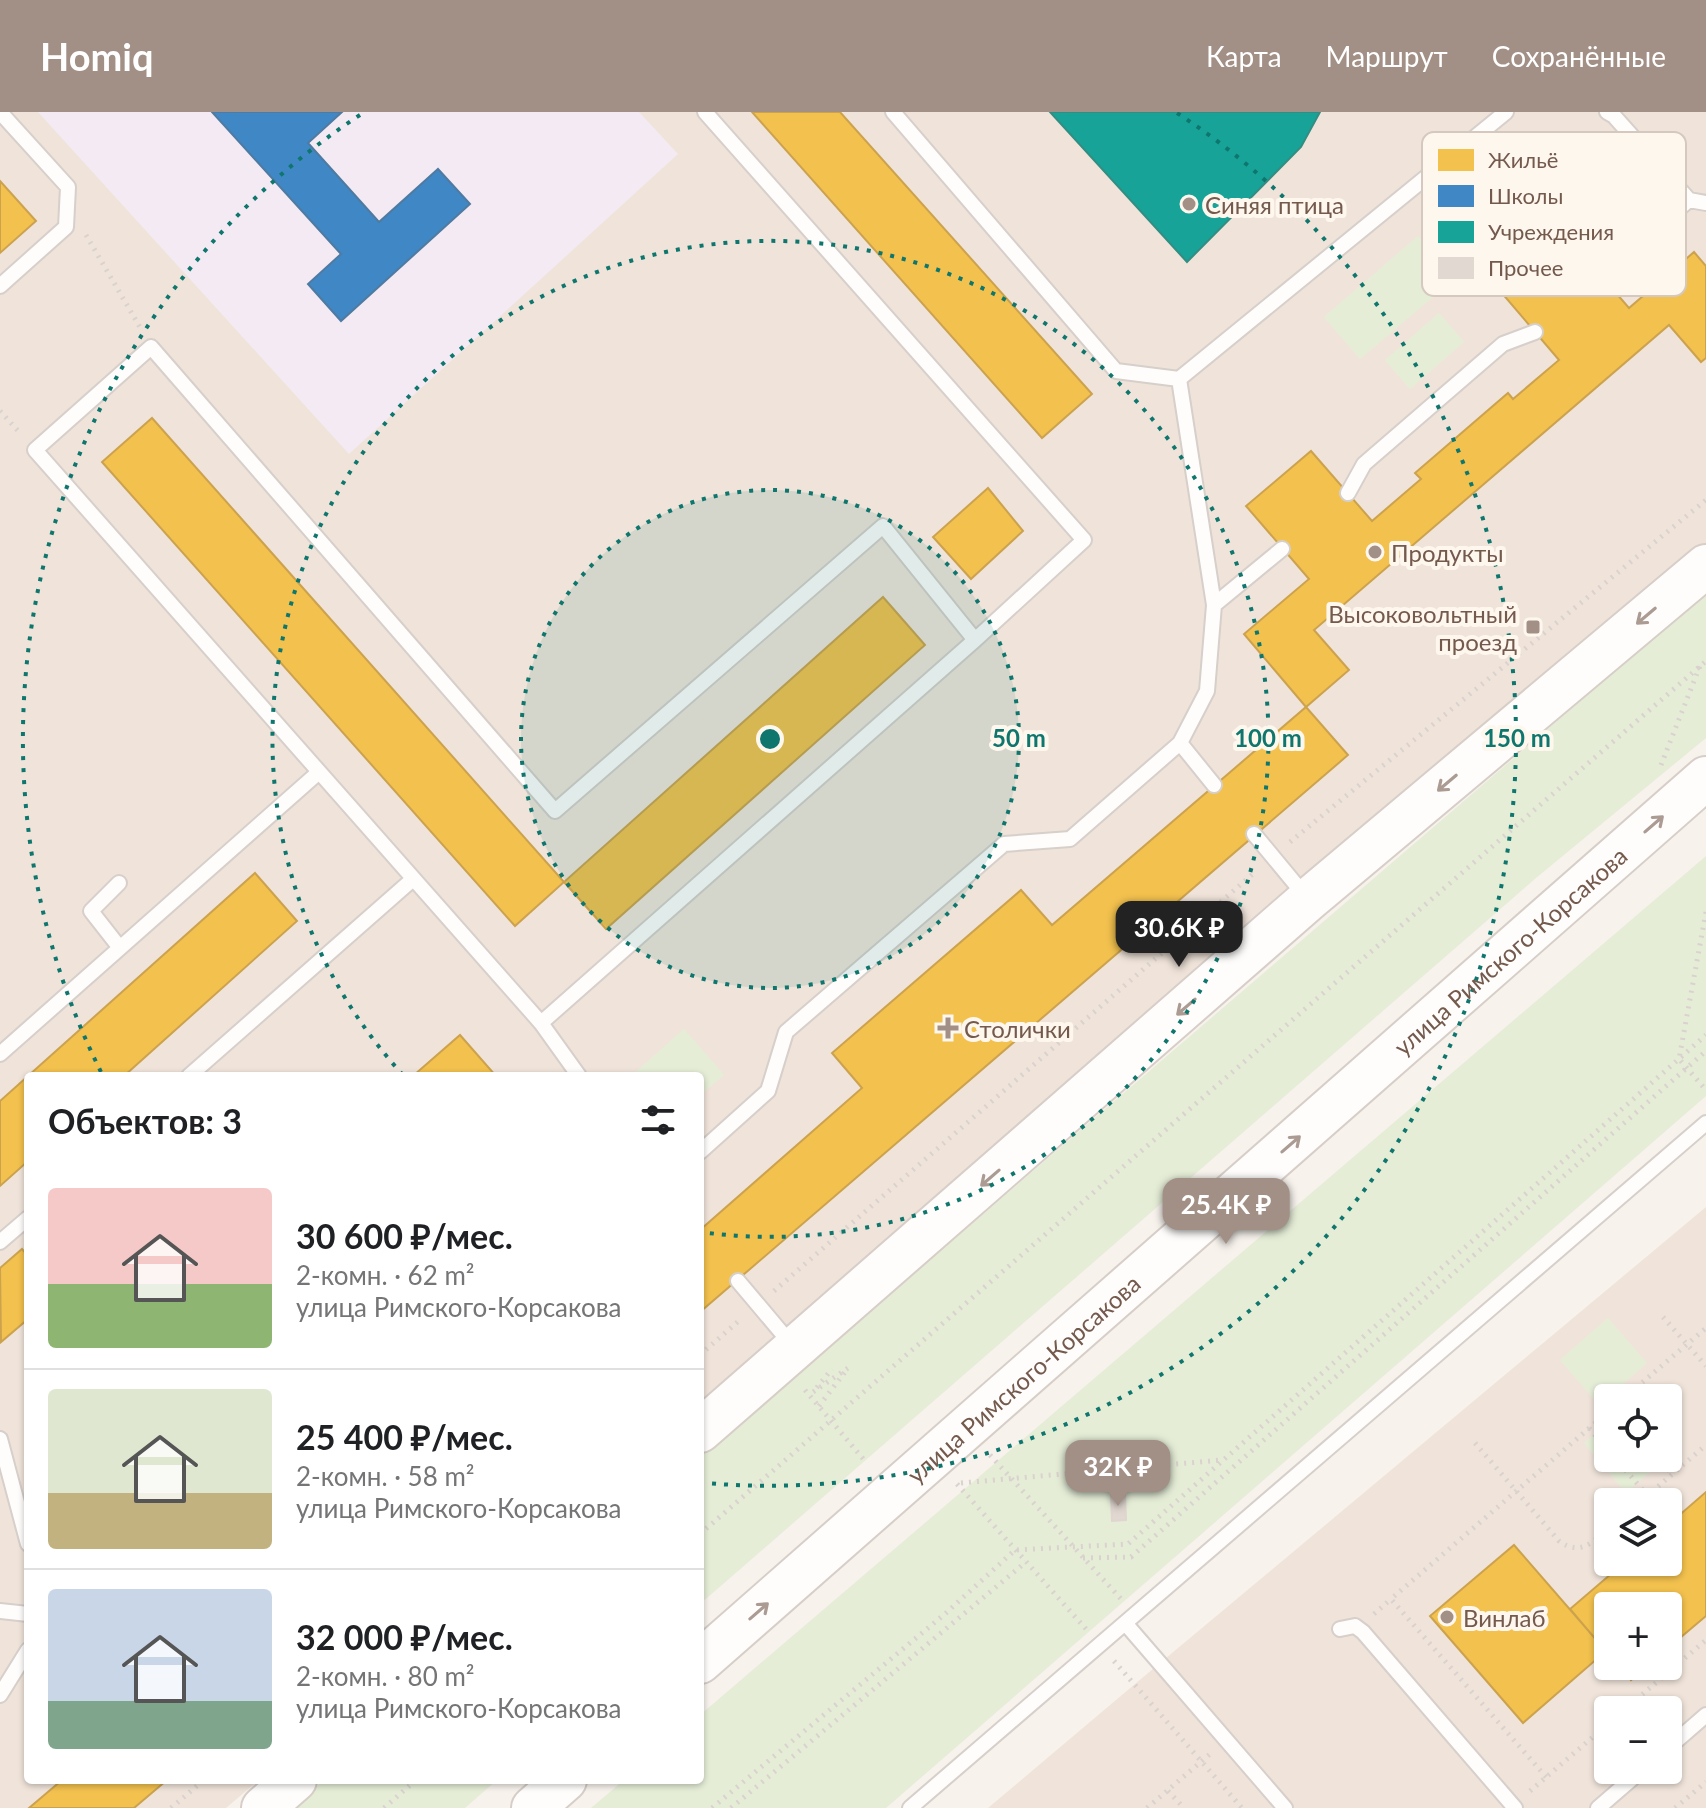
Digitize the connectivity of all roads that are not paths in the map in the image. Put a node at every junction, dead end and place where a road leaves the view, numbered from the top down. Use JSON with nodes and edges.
{"nodes":[{"id":1,"x":0,"y":112,"type":"edge"},
{"id":2,"x":705,"y":112,"type":"edge"},
{"id":3,"x":893,"y":112,"type":"edge"},
{"id":4,"x":1506,"y":112,"type":"edge"},
{"id":5,"x":1613,"y":113,"type":"edge"},
{"id":6,"x":1482,"y":132,"type":"edge"},
{"id":7,"x":1630,"y":132,"type":"edge"},
{"id":8,"x":1422,"y":181,"type":"edge"},
{"id":9,"x":1686,"y":197,"type":"edge"},
{"id":10,"x":1689,"y":200,"type":"junction"},
{"id":11,"x":1686,"y":203,"type":"edge"},
{"id":12,"x":1706,"y":203,"type":"edge"},
{"id":13,"x":0,"y":286,"type":"edge"},
{"id":14,"x":1535,"y":332,"type":"dead end"},
{"id":15,"x":1179,"y":379,"type":"junction"},
{"id":16,"x":1348,"y":493,"type":"dead end"},
{"id":17,"x":1282,"y":549,"type":"dead end"},
{"id":18,"x":1706,"y":566,"type":"edge"},
{"id":19,"x":1214,"y":605,"type":"junction"},
{"id":20,"x":975,"y":640,"type":"junction"},
{"id":21,"x":1180,"y":743,"type":"junction"},
{"id":22,"x":319,"y":772,"type":"junction"},
{"id":23,"x":1706,"y":778,"type":"edge"},
{"id":24,"x":1214,"y":785,"type":"dead end"},
{"id":25,"x":1254,"y":834,"type":"dead end"},
{"id":26,"x":413,"y":879,"type":"junction"},
{"id":27,"x":119,"y":883,"type":"dead end"},
{"id":28,"x":1308,"y":900,"type":"junction"},
{"id":29,"x":120,"y":948,"type":"junction"},
{"id":30,"x":541,"y":1023,"type":"junction"},
{"id":31,"x":0,"y":1054,"type":"edge"},
{"id":32,"x":194,"y":1072,"type":"edge"},
{"id":33,"x":576,"y":1072,"type":"edge"},
{"id":34,"x":1706,"y":1123,"type":"edge"},
{"id":35,"x":704,"y":1148,"type":"edge"},
{"id":36,"x":24,"y":1221,"type":"edge"},
{"id":37,"x":0,"y":1242,"type":"edge"},
{"id":38,"x":738,"y":1281,"type":"dead end"},
{"id":39,"x":796,"y":1348,"type":"junction"},
{"id":40,"x":704,"y":1428,"type":"edge"},
{"id":41,"x":0,"y":1439,"type":"edge"},
{"id":42,"x":24,"y":1529,"type":"edge"},
{"id":43,"x":0,"y":1611,"type":"edge"},
{"id":44,"x":24,"y":1614,"type":"edge"},
{"id":45,"x":1130,"y":1619,"type":"junction"},
{"id":46,"x":1340,"y":1629,"type":"dead end"},
{"id":47,"x":24,"y":1656,"type":"edge"},
{"id":48,"x":704,"y":1658,"type":"edge"},
{"id":49,"x":0,"y":1695,"type":"edge"},
{"id":50,"x":1706,"y":1715,"type":"edge"},
{"id":51,"x":1682,"y":1736,"type":"edge"},
{"id":52,"x":290,"y":1784,"type":"edge"},
{"id":53,"x":560,"y":1784,"type":"edge"},
{"id":54,"x":1626,"y":1784,"type":"edge"},
{"id":55,"x":1514,"y":1807,"type":"edge"},
{"id":56,"x":263,"y":1808,"type":"edge"},
{"id":57,"x":533,"y":1808,"type":"edge"},
{"id":58,"x":910,"y":1808,"type":"edge"},
{"id":59,"x":1285,"y":1808,"type":"edge"},
{"id":60,"x":1598,"y":1808,"type":"edge"}],
"edges":[{"from":1,"to":13,"type":"lane"},
{"from":2,"to":20,"type":"lane"},
{"from":3,"to":15,"type":"lane"},
{"from":4,"to":6,"type":"lane"},
{"from":5,"to":7,"type":"lane"},
{"from":8,"to":15,"type":"lane"},
{"from":9,"to":10,"type":"lane"},
{"from":10,"to":11,"type":"lane"},
{"from":10,"to":12,"type":"lane"},
{"from":14,"to":16,"type":"lane"},
{"from":15,"to":19,"type":"lane"},
{"from":17,"to":19,"type":"lane"},
{"from":18,"to":28,"type":"street","one_way":true},
{"from":19,"to":21,"type":"lane"},
{"from":20,"to":22,"type":"lane"},
{"from":20,"to":30,"type":"lane"},
{"from":21,"to":24,"type":"lane"},
{"from":21,"to":35,"type":"lane"},
{"from":22,"to":26,"type":"lane"},
{"from":22,"to":29,"type":"lane"},
{"from":48,"to":23,"type":"street","name":"улица Римского-Корсакова","one_way":true},
{"from":25,"to":28,"type":"lane"},
{"from":26,"to":30,"type":"lane"},
{"from":26,"to":32,"type":"lane"},
{"from":27,"to":29,"type":"lane"},
{"from":28,"to":39,"type":"street","one_way":true},
{"from":29,"to":31,"type":"lane"},
{"from":30,"to":33,"type":"lane"},
{"from":34,"to":45,"type":"lane"},
{"from":36,"to":37,"type":"lane"},
{"from":38,"to":39,"type":"lane"},
{"from":39,"to":40,"type":"street"},
{"from":41,"to":42,"type":"lane"},
{"from":43,"to":44,"type":"lane"},
{"from":45,"to":58,"type":"lane"},
{"from":45,"to":59,"type":"lane"},
{"from":46,"to":55,"type":"lane"},
{"from":47,"to":49,"type":"lane"},
{"from":50,"to":51,"type":"lane"},
{"from":52,"to":56,"type":"street"},
{"from":53,"to":57,"type":"street"},
{"from":54,"to":60,"type":"lane"}]}
